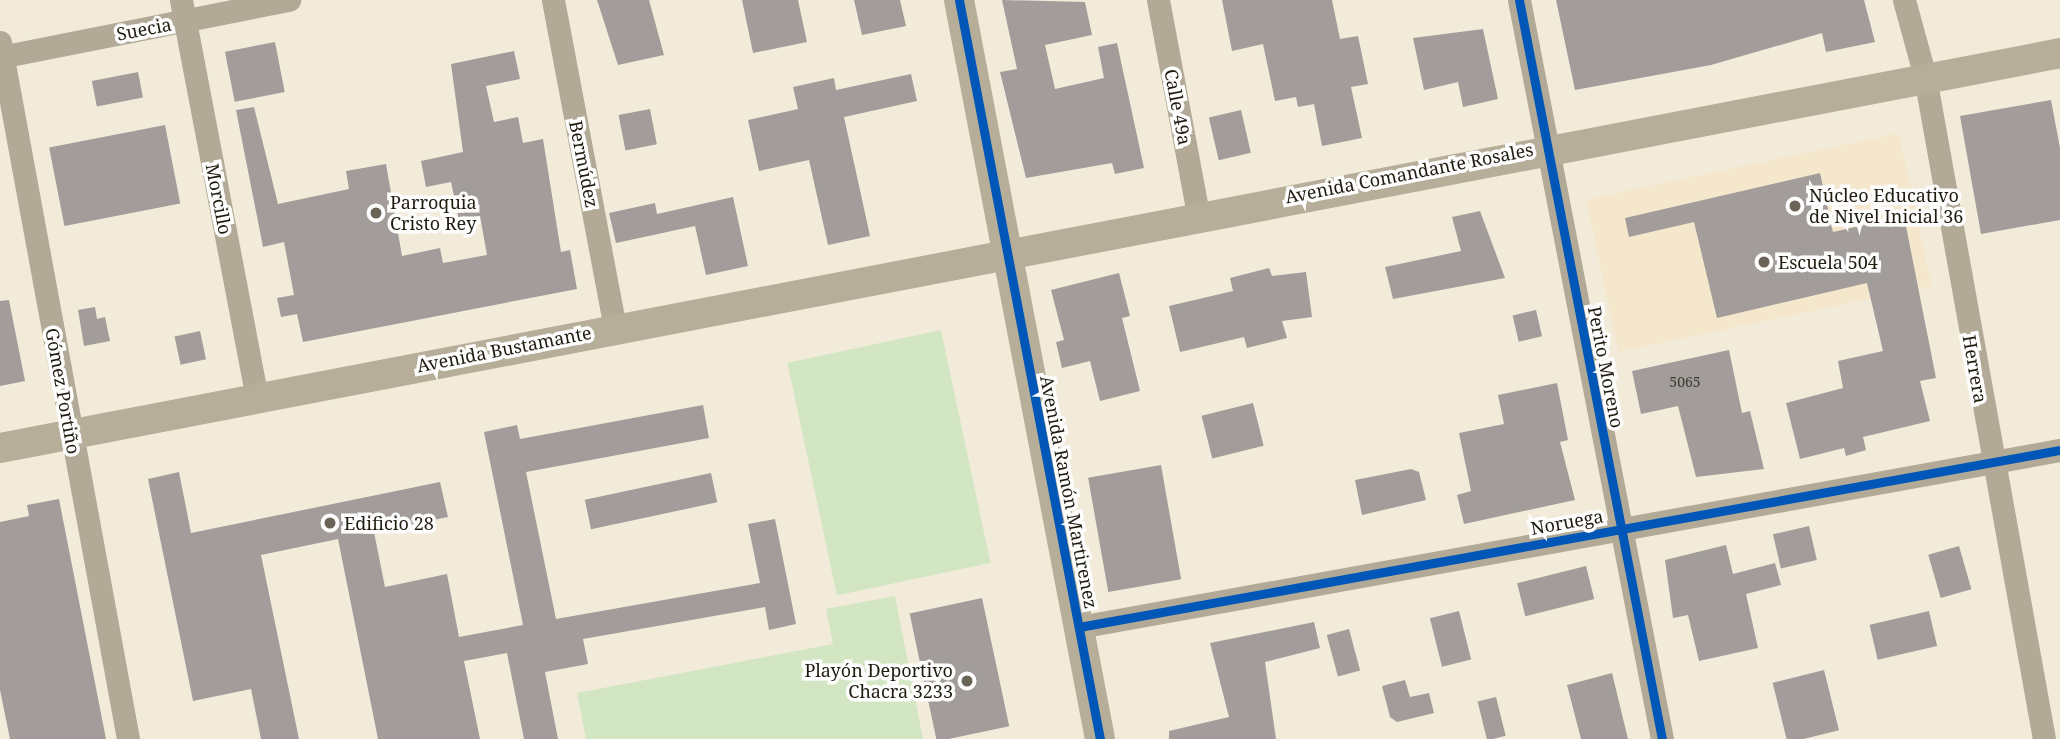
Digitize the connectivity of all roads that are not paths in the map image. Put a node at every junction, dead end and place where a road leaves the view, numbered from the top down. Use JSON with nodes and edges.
{"nodes":[{"id":1,"x":289,"y":0,"type":"edge"},
{"id":2,"x":553,"y":0,"type":"edge"},
{"id":3,"x":959,"y":0,"type":"edge"},
{"id":4,"x":1158,"y":0,"type":"edge"},
{"id":5,"x":1519,"y":0,"type":"edge"},
{"id":6,"x":1904,"y":0,"type":"edge"},
{"id":7,"x":183,"y":10,"type":"edge"},
{"id":8,"x":1,"y":52,"type":"edge"},
{"id":9,"x":2060,"y":53,"type":"edge"},
{"id":10,"x":1925,"y":77,"type":"junction"},
{"id":11,"x":1548,"y":147,"type":"junction"},
{"id":12,"x":1198,"y":214,"type":"junction"},
{"id":13,"x":1007,"y":252,"type":"junction"},
{"id":14,"x":615,"y":328,"type":"junction"},
{"id":15,"x":257,"y":397,"type":"junction"},
{"id":16,"x":71,"y":434,"type":"junction"},
{"id":17,"x":0,"y":448,"type":"edge"},
{"id":18,"x":2060,"y":450,"type":"edge"},
{"id":19,"x":1991,"y":462,"type":"junction"},
{"id":20,"x":1621,"y":528,"type":"junction"},
{"id":21,"x":1079,"y":627,"type":"junction"},
{"id":22,"x":128,"y":739,"type":"edge"},
{"id":23,"x":1101,"y":739,"type":"edge"},
{"id":24,"x":1662,"y":739,"type":"edge"},
{"id":25,"x":2044,"y":739,"type":"edge"}],
"edges":[{"from":1,"to":7,"type":"street","name":"Suecia"},
{"from":2,"to":14,"type":"street","name":"Bermúdez"},
{"from":3,"to":13,"type":"main road","name":"Avenida Ramón Martirenez"},
{"from":4,"to":12,"type":"street","name":"Calle 49a"},
{"from":5,"to":11,"type":"street","name":"Perito Moreno"},
{"from":6,"to":10,"type":"street","name":"Herrera"},
{"from":7,"to":8,"type":"street","name":"Suecia"},
{"from":7,"to":15,"type":"street","name":"Morcillo"},
{"from":8,"to":16,"type":"street","name":"Gómez Portiño"},
{"from":9,"to":10,"type":"main road","name":"Avenida Comandante Rosales"},
{"from":10,"to":11,"type":"main road","name":"Avenida Comandante Rosales"},
{"from":10,"to":19,"type":"street","name":"Herrera"},
{"from":11,"to":12,"type":"main road","name":"Avenida Comandante Rosales"},
{"from":11,"to":20,"type":"street","name":"Perito Moreno"},
{"from":12,"to":13,"type":"main road","name":"Avenida Comandante Rosales"},
{"from":13,"to":14,"type":"main road","name":"Avenida Bustamante"},
{"from":13,"to":21,"type":"main road","name":"Avenida Ramón Martirenez"},
{"from":14,"to":15,"type":"main road","name":"Avenida Bustamante"},
{"from":15,"to":16,"type":"main road","name":"Avenida Bustamante"},
{"from":16,"to":17,"type":"main road","name":"Avenida Bustamante"},
{"from":16,"to":22,"type":"street","name":"Gómez Portiño"},
{"from":18,"to":19,"type":"street","name":"Noruega"},
{"from":19,"to":20,"type":"street","name":"Noruega"},
{"from":19,"to":25,"type":"street","name":"Herrera"},
{"from":20,"to":21,"type":"street","name":"Noruega"},
{"from":20,"to":24,"type":"street","name":"Perito Moreno"},
{"from":21,"to":23,"type":"main road","name":"Avenida Ramón Martirenez"}]}
